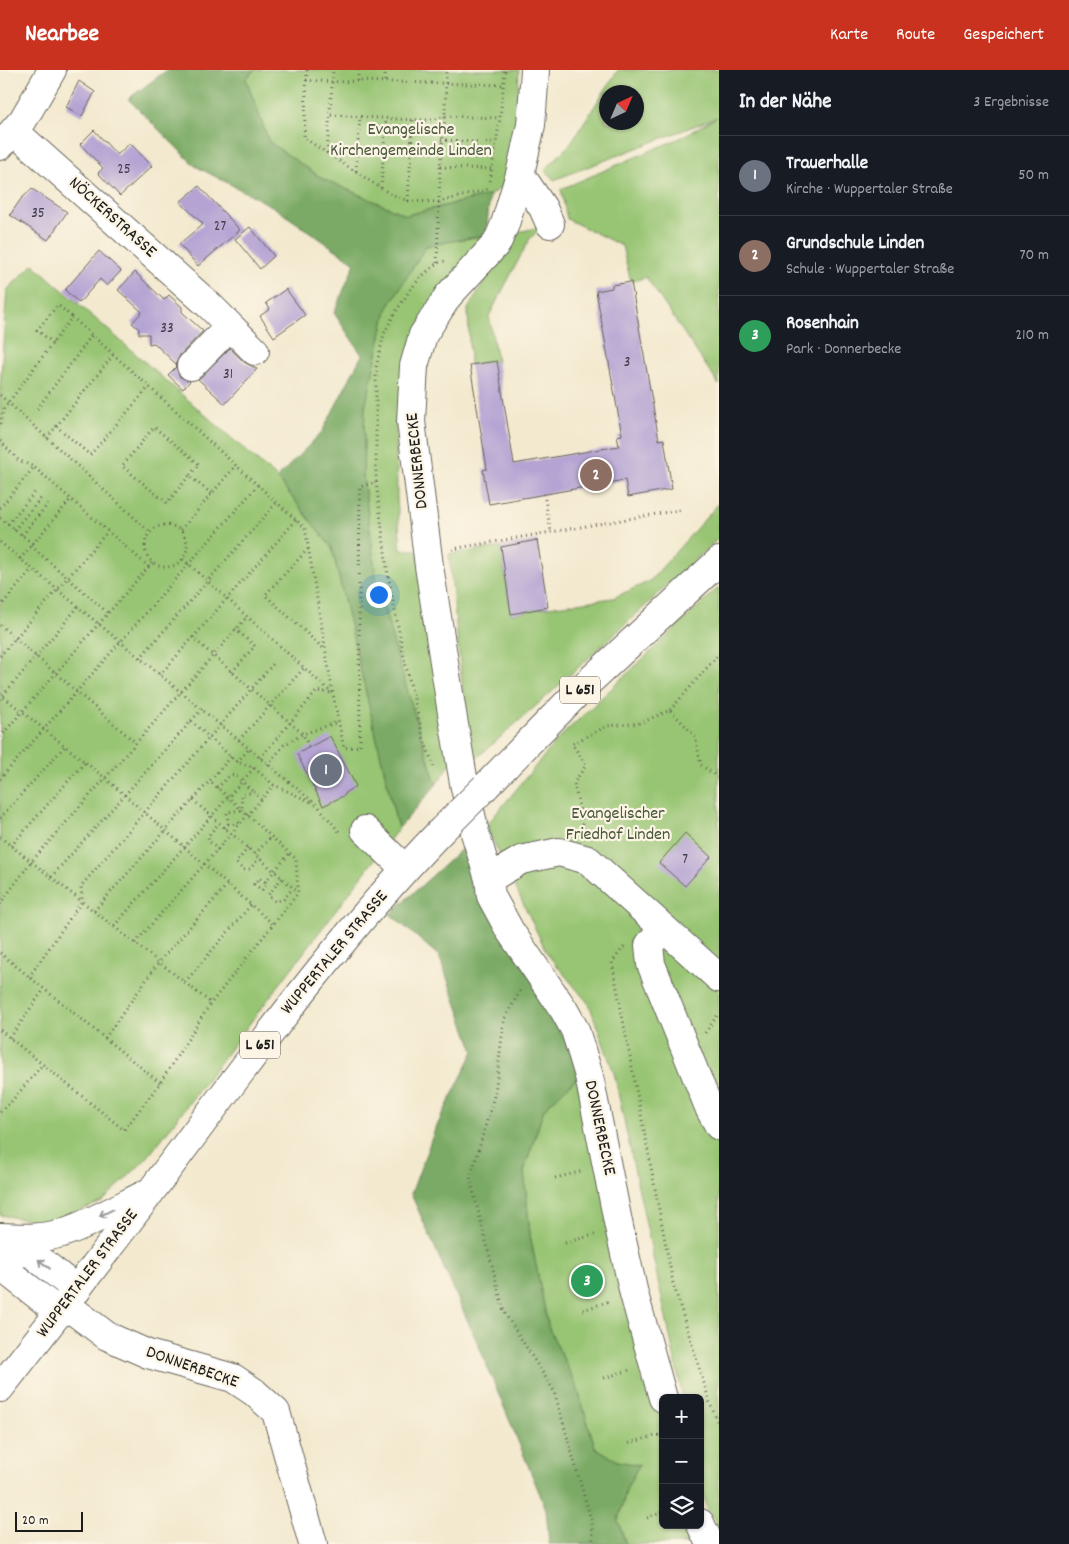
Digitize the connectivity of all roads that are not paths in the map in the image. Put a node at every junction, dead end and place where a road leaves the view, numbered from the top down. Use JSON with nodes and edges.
{"nodes":[{"id":1,"x":52,"y":70,"type":"edge"},
{"id":2,"x":535,"y":70,"type":"edge"},
{"id":3,"x":7,"y":138,"type":"edge"},
{"id":4,"x":520,"y":174,"type":"junction"},
{"id":5,"x":550,"y":224,"type":"dead end"},
{"id":6,"x":230,"y":326,"type":"junction"},
{"id":7,"x":255,"y":350,"type":"dead end"},
{"id":8,"x":191,"y":366,"type":"dead end"},
{"id":9,"x":719,"y":561,"type":"edge"},
{"id":10,"x":355,"y":835,"type":"road end"},
{"id":11,"x":405,"y":869,"type":"junction"},
{"id":12,"x":489,"y":879,"type":"junction"},
{"id":13,"x":656,"y":922,"type":"junction"},
{"id":14,"x":719,"y":978,"type":"edge"},
{"id":15,"x":719,"y":1126,"type":"edge"},
{"id":16,"x":150,"y":1192,"type":"junction"},
{"id":17,"x":2,"y":1244,"type":"edge"},
{"id":18,"x":68,"y":1302,"type":"junction"},
{"id":19,"x":0,"y":1388,"type":"edge"},
{"id":20,"x":662,"y":1394,"type":"edge"},
{"id":21,"x":703,"y":1529,"type":"edge"},
{"id":22,"x":313,"y":1544,"type":"edge"},
{"id":23,"x":710,"y":1544,"type":"edge"}],
"edges":[{"from":1,"to":3,"type":"street","name":"NÖCKERSTRASSE"},
{"from":2,"to":4,"type":"street","name":"DONNERBECKE"},
{"from":3,"to":6,"type":"street","name":"NÖCKERSTRASSE"},
{"from":4,"to":5,"type":"street"},
{"from":4,"to":12,"type":"street","name":"DONNERBECKE"},
{"from":6,"to":7,"type":"street","name":"NÖCKERSTRASSE"},
{"from":6,"to":8,"type":"street"},
{"from":9,"to":11,"type":"street","name":"WUPPERTALER STRASSE","number":"L 651","bridge":true},
{"from":10,"to":11,"type":"street"},
{"from":11,"to":16,"type":"street","name":"WUPPERTALER STRASSE","number":"L 651"},
{"from":12,"to":13,"type":"street"},
{"from":12,"to":20,"type":"street","name":"DONNERBECKE"},
{"from":13,"to":14,"type":"street"},
{"from":13,"to":15,"type":"street"},
{"from":16,"to":17,"type":"street","number":"L 651","one_way":true},
{"from":16,"to":18,"type":"street","name":"WUPPERTALER STRASSE","number":"L 651"},
{"from":17,"to":18,"type":"street","name":"DONNERBECKE"},
{"from":18,"to":19,"type":"street","name":"WUPPERTALER STRASSE","number":"L 651"},
{"from":18,"to":22,"type":"street","name":"DONNERBECKE"},
{"from":21,"to":23,"type":"street"}]}
